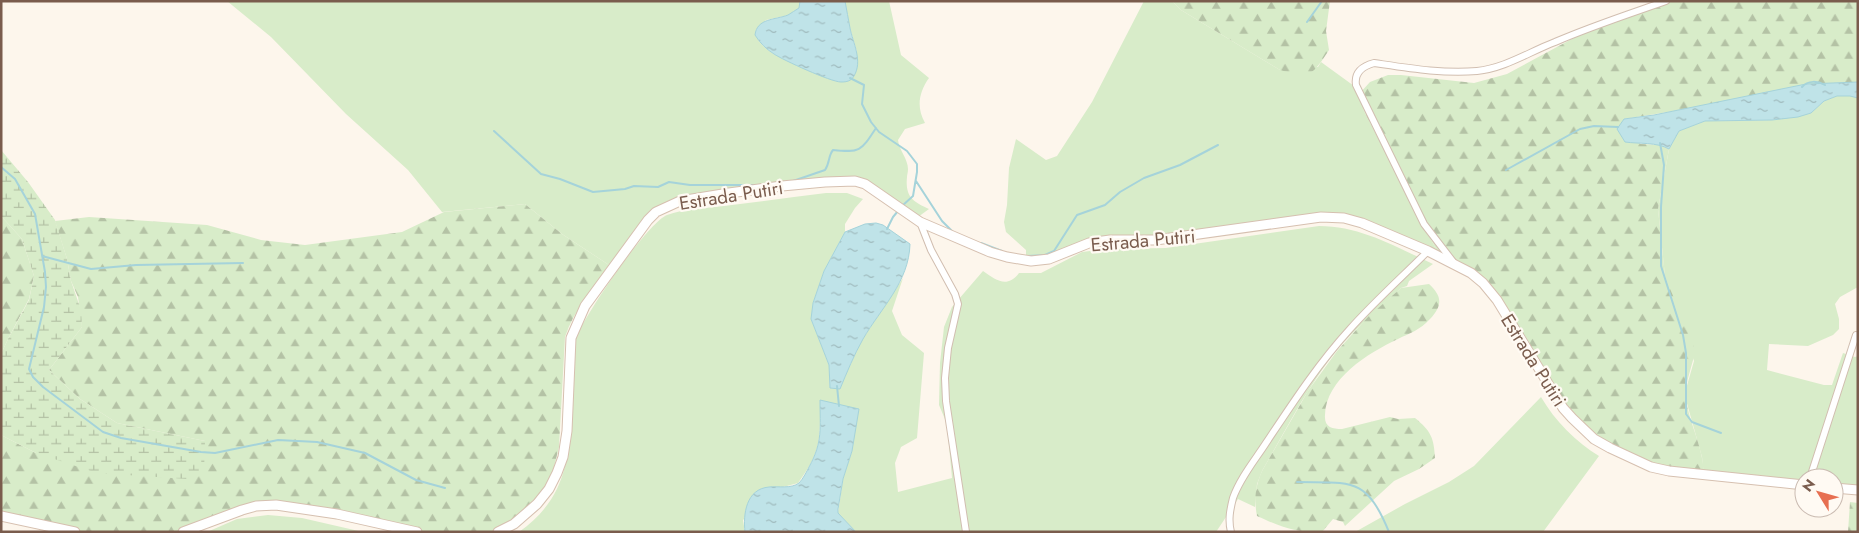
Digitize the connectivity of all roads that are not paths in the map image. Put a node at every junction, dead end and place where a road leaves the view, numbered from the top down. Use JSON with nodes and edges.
{"nodes":[{"id":1,"x":1666,"y":1,"type":"edge"},
{"id":2,"x":920,"y":222,"type":"junction"},
{"id":3,"x":1428,"y":251,"type":"junction"},
{"id":4,"x":1455,"y":264,"type":"junction"},
{"id":5,"x":1856,"y":335,"type":"dead end"},
{"id":6,"x":1813,"y":468,"type":"edge"},
{"id":7,"x":1794,"y":484,"type":"edge"},
{"id":8,"x":1844,"y":489,"type":"edge"},
{"id":9,"x":1858,"y":490,"type":"edge"},
{"id":10,"x":1,"y":516,"type":"edge"},
{"id":11,"x":75,"y":532,"type":"edge"},
{"id":12,"x":183,"y":532,"type":"edge"},
{"id":13,"x":417,"y":532,"type":"edge"},
{"id":14,"x":498,"y":532,"type":"edge"},
{"id":15,"x":966,"y":532,"type":"edge"},
{"id":16,"x":1232,"y":532,"type":"edge"}],
"edges":[{"from":1,"to":4,"type":"street"},
{"from":2,"to":3,"type":"street","name":"Estrada Putiri"},
{"from":2,"to":14,"type":"street","name":"Estrada Putiri"},
{"from":2,"to":15,"type":"street"},
{"from":3,"to":4,"type":"street","name":"Estrada Putiri"},
{"from":3,"to":16,"type":"street"},
{"from":4,"to":7,"type":"street","name":"Estrada Putiri"},
{"from":5,"to":6,"type":"street"},
{"from":8,"to":9,"type":"street"},
{"from":10,"to":11,"type":"street"},
{"from":12,"to":13,"type":"street"}]}
